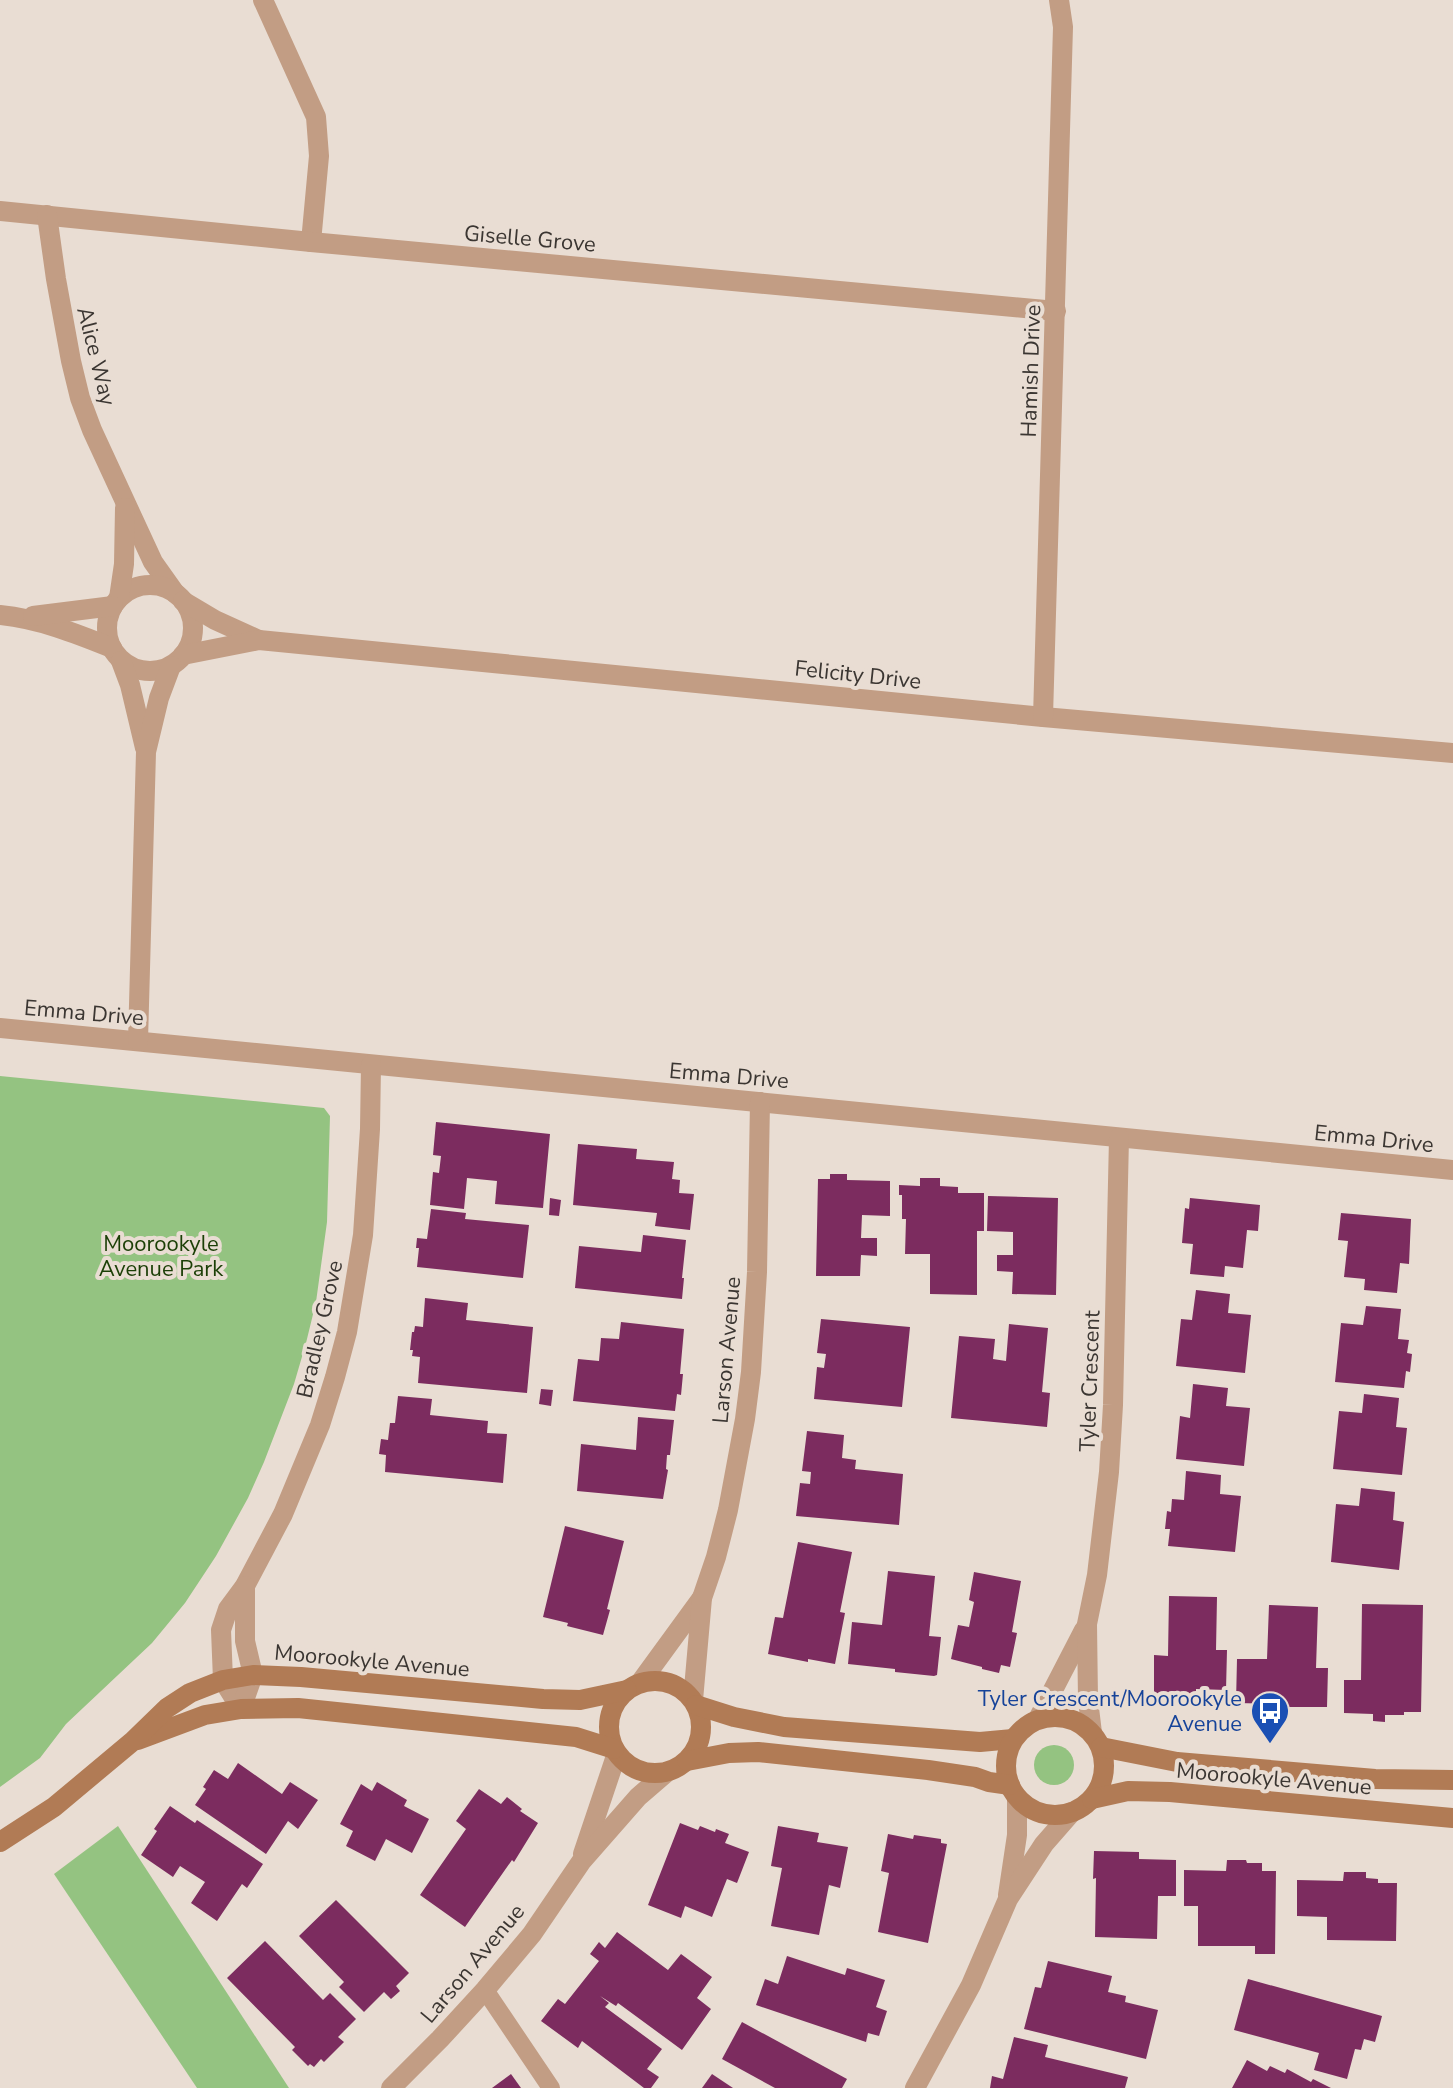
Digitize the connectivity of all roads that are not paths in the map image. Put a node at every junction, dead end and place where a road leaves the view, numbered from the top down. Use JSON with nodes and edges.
{"nodes":[{"id":1,"x":263,"y":0,"type":"edge"},
{"id":2,"x":1059,"y":0,"type":"edge"},
{"id":3,"x":1068,"y":0,"type":"edge"},
{"id":4,"x":1063,"y":27,"type":"junction"},
{"id":5,"x":0,"y":211,"type":"edge"},
{"id":6,"x":47,"y":215,"type":"junction"},
{"id":7,"x":311,"y":242,"type":"junction"},
{"id":8,"x":1056,"y":311,"type":"junction"},
{"id":9,"x":125,"y":500,"type":"junction"},
{"id":10,"x":179,"y":597,"type":"junction"},
{"id":11,"x":116,"y":602,"type":"junction"},
{"id":12,"x":0,"y":615,"type":"edge"},
{"id":13,"x":25,"y":617,"type":"junction"},
{"id":14,"x":259,"y":640,"type":"junction"},
{"id":15,"x":116,"y":654,"type":"junction"},
{"id":16,"x":177,"y":661,"type":"junction"},
{"id":17,"x":1043,"y":717,"type":"junction"},
{"id":18,"x":146,"y":752,"type":"junction"},
{"id":19,"x":1453,"y":753,"type":"edge"},
{"id":20,"x":0,"y":1028,"type":"edge"},
{"id":21,"x":138,"y":1041,"type":"junction"},
{"id":22,"x":371,"y":1065,"type":"junction"},
{"id":23,"x":760,"y":1102,"type":"junction"},
{"id":24,"x":1119,"y":1138,"type":"junction"},
{"id":25,"x":1453,"y":1170,"type":"edge"},
{"id":26,"x":245,"y":1586,"type":"junction"},
{"id":27,"x":702,"y":1598,"type":"junction"},
{"id":28,"x":1087,"y":1624,"type":"junction"},
{"id":29,"x":253,"y":1675,"type":"junction"},
{"id":30,"x":223,"y":1680,"type":"junction"},
{"id":31,"x":634,"y":1686,"type":"junction"},
{"id":32,"x":694,"y":1702,"type":"junction"},
{"id":33,"x":241,"y":1709,"type":"junction"},
{"id":34,"x":1038,"y":1719,"type":"junction"},
{"id":35,"x":1013,"y":1739,"type":"junction"},
{"id":36,"x":1096,"y":1740,"type":"junction"},
{"id":37,"x":133,"y":1741,"type":"junction"},
{"id":38,"x":615,"y":1751,"type":"junction"},
{"id":39,"x":687,"y":1761,"type":"junction"},
{"id":40,"x":667,"y":1772,"type":"junction"},
{"id":41,"x":1453,"y":1780,"type":"edge"},
{"id":42,"x":1013,"y":1791,"type":"junction"},
{"id":43,"x":1092,"y":1799,"type":"junction"},
{"id":44,"x":1072,"y":1812,"type":"junction"},
{"id":45,"x":1453,"y":1818,"type":"edge"},
{"id":46,"x":0,"y":1842,"type":"edge"},
{"id":47,"x":581,"y":1862,"type":"junction"},
{"id":48,"x":1008,"y":1899,"type":"junction"},
{"id":49,"x":485,"y":1990,"type":"junction"},
{"id":50,"x":391,"y":2088,"type":"edge"},
{"id":51,"x":551,"y":2088,"type":"edge"},
{"id":52,"x":915,"y":2088,"type":"edge"}],
"edges":[{"from":1,"to":7,"type":"street"},
{"from":2,"to":4,"type":"street","name":"Hamish Drive"},
{"from":3,"to":4,"type":"street","name":"Hamish Drive"},
{"from":4,"to":8,"type":"street","name":"Hamish Drive"},
{"from":5,"to":6,"type":"street","name":"Giselle Grove"},
{"from":6,"to":7,"type":"street","name":"Giselle Grove"},
{"from":6,"to":9,"type":"street","name":"Alice Way"},
{"from":7,"to":8,"type":"street","name":"Giselle Grove"},
{"from":8,"to":17,"type":"street","name":"Hamish Drive"},
{"from":9,"to":10,"type":"street","name":"Alice Way"},
{"from":9,"to":11,"type":"street","name":"Alice Way"},
{"from":10,"to":11,"type":"street"},
{"from":10,"to":14,"type":"street","name":"Felicity Drive"},
{"from":10,"to":16,"type":"street"},
{"from":11,"to":13,"type":"street"},
{"from":11,"to":15,"type":"street"},
{"from":12,"to":13,"type":"street"},
{"from":13,"to":15,"type":"street"},
{"from":14,"to":16,"type":"street","name":"Felicity Drive"},
{"from":14,"to":17,"type":"street","name":"Felicity Drive"},
{"from":15,"to":16,"type":"street"},
{"from":15,"to":18,"type":"street"},
{"from":16,"to":18,"type":"street"},
{"from":17,"to":19,"type":"street","name":"Felicity Drive"},
{"from":18,"to":21,"type":"street"},
{"from":20,"to":21,"type":"street","name":"Emma Drive"},
{"from":21,"to":22,"type":"street","name":"Emma Drive"},
{"from":22,"to":23,"type":"street","name":"Emma Drive"},
{"from":22,"to":26,"type":"street","name":"Bradley Grove"},
{"from":23,"to":24,"type":"street","name":"Emma Drive"},
{"from":23,"to":27,"type":"street","name":"Larson Avenue"},
{"from":24,"to":25,"type":"street","name":"Emma Drive"},
{"from":24,"to":28,"type":"street","name":"Tyler Crescent"},
{"from":26,"to":29,"type":"street","name":"Bradley Grove"},
{"from":26,"to":30,"type":"street","name":"Bradley Grove"},
{"from":27,"to":31,"type":"street","name":"Larson Avenue"},
{"from":27,"to":32,"type":"street","name":"Larson Avenue"},
{"from":28,"to":34,"type":"street","name":"Tyler Crescent"},
{"from":28,"to":36,"type":"street","name":"Tyler Crescent"},
{"from":29,"to":30,"type":"street","name":"Moorookyle Avenue"},
{"from":29,"to":31,"type":"street","name":"Moorookyle Avenue"},
{"from":29,"to":33,"type":"street"},
{"from":30,"to":33,"type":"street","name":"Bradley Grove"},
{"from":30,"to":37,"type":"street","name":"Moorookyle Avenue"},
{"from":31,"to":32,"type":"street"},
{"from":31,"to":38,"type":"street"},
{"from":32,"to":35,"type":"street"},
{"from":32,"to":39,"type":"street"},
{"from":33,"to":37,"type":"street","name":"Moorookyle Avenue"},
{"from":33,"to":38,"type":"street","name":"Moorookyle Avenue"},
{"from":34,"to":35,"type":"street"},
{"from":34,"to":36,"type":"street"},
{"from":35,"to":42,"type":"street"},
{"from":36,"to":41,"type":"street","name":"Moorookyle Avenue"},
{"from":36,"to":43,"type":"street"},
{"from":37,"to":46,"type":"street","name":"Moorookyle Avenue"},
{"from":38,"to":40,"type":"street"},
{"from":38,"to":47,"type":"street","name":"Larson Avenue"},
{"from":39,"to":40,"type":"street"},
{"from":39,"to":42,"type":"street"},
{"from":40,"to":47,"type":"street","name":"Larson Avenue"},
{"from":42,"to":44,"type":"street"},
{"from":42,"to":48,"type":"street"},
{"from":43,"to":44,"type":"street"},
{"from":43,"to":45,"type":"street","name":"Moorookyle Avenue"},
{"from":44,"to":48,"type":"street"},
{"from":47,"to":49,"type":"street","name":"Larson Avenue"},
{"from":48,"to":52,"type":"street"},
{"from":49,"to":50,"type":"street","name":"Larson Avenue"},
{"from":49,"to":51,"type":"lane"}]}
